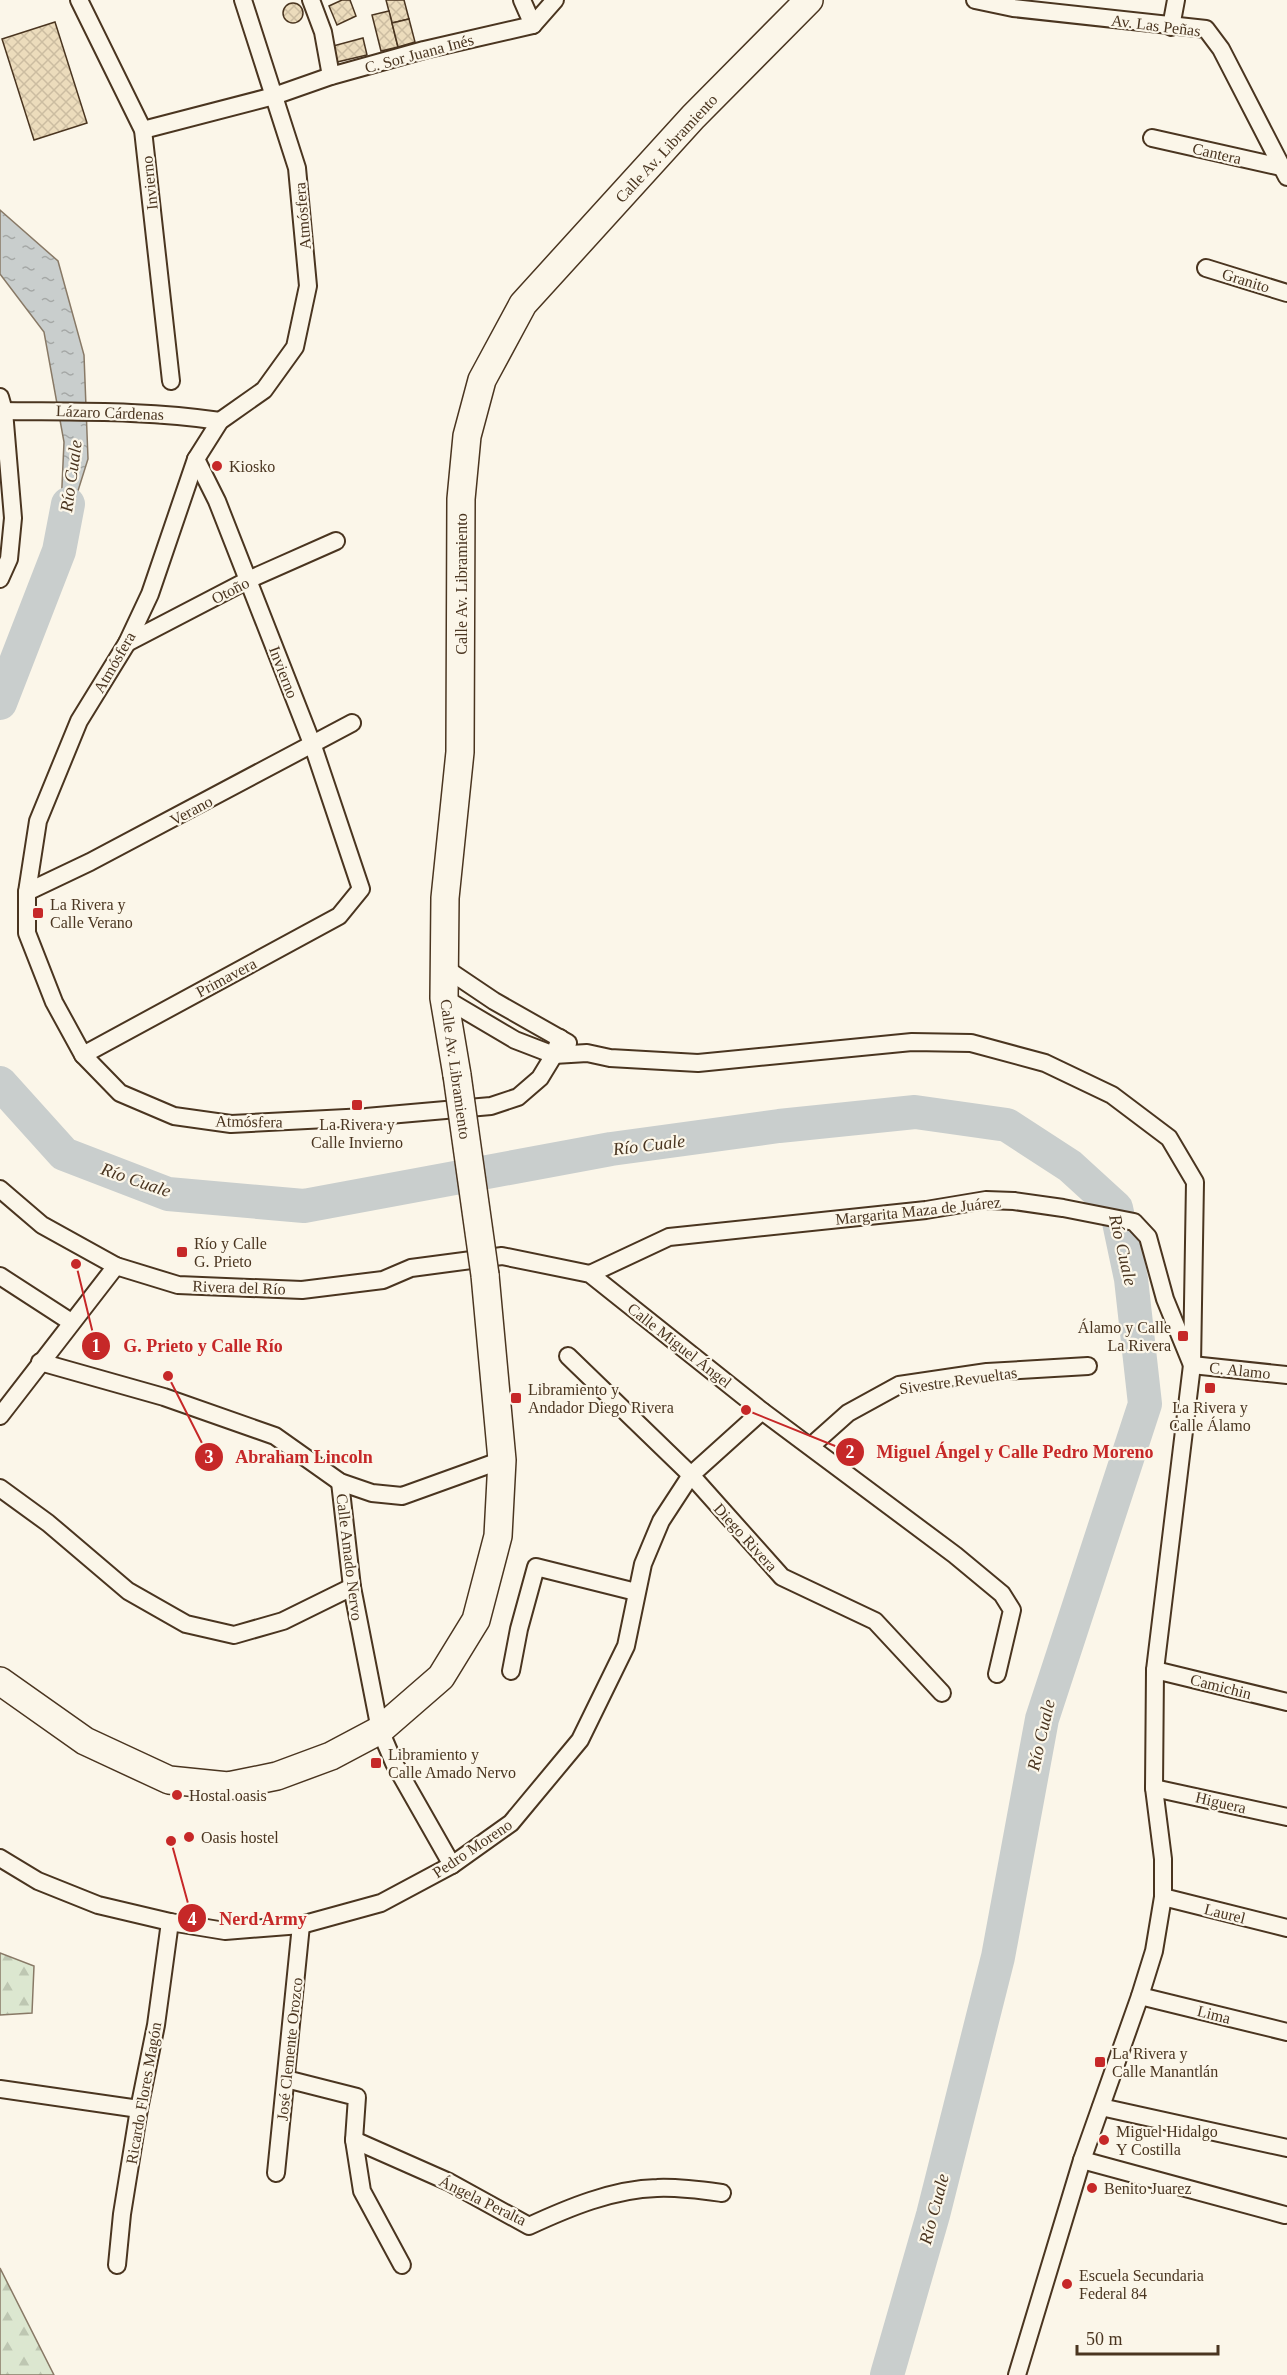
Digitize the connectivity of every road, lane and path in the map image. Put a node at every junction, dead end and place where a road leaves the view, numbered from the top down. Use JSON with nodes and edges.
{"nodes":[{"id":1,"x":79,"y":0,"type":"edge"},
{"id":2,"x":243,"y":0,"type":"edge"},
{"id":3,"x":311,"y":0,"type":"edge"},
{"id":4,"x":522,"y":0,"type":"edge"},
{"id":5,"x":555,"y":0,"type":"edge"},
{"id":6,"x":809,"y":0,"type":"edge"},
{"id":7,"x":975,"y":0,"type":"edge"},
{"id":8,"x":1176,"y":0,"type":"edge"},
{"id":9,"x":533,"y":25,"type":"junction"},
{"id":10,"x":1171,"y":27,"type":"junction"},
{"id":11,"x":331,"y":76,"type":"junction"},
{"id":12,"x":274,"y":96,"type":"junction"},
{"id":13,"x":142,"y":130,"type":"junction"},
{"id":14,"x":1152,"y":138,"type":"dead end"},
{"id":15,"x":1284,"y":172,"type":"edge"},
{"id":16,"x":1206,"y":268,"type":"dead end"},
{"id":17,"x":1287,"y":292,"type":"edge"},
{"id":18,"x":171,"y":381,"type":"dead end"},
{"id":19,"x":1,"y":407,"type":"edge"},
{"id":20,"x":220,"y":421,"type":"junction"},
{"id":21,"x":196,"y":459,"type":"junction"},
{"id":22,"x":336,"y":541,"type":"dead end"},
{"id":23,"x":0,"y":579,"type":"edge"},
{"id":24,"x":248,"y":580,"type":"junction"},
{"id":25,"x":127,"y":643,"type":"junction"},
{"id":26,"x":352,"y":723,"type":"dead end"},
{"id":27,"x":313,"y":746,"type":"junction"},
{"id":28,"x":361,"y":889,"type":"joint"},
{"id":29,"x":27,"y":892,"type":"junction"},
{"id":30,"x":445,"y":968,"type":"junction"},
{"id":31,"x":444,"y":998,"type":"junction"},
{"id":32,"x":560,"y":1038,"type":"junction"},
{"id":33,"x":587,"y":1053,"type":"junction"},
{"id":34,"x":83,"y":1055,"type":"junction"},
{"id":35,"x":554,"y":1055,"type":"junction"},
{"id":36,"x":0,"y":1189,"type":"edge"},
{"id":37,"x":116,"y":1266,"type":"junction"},
{"id":38,"x":493,"y":1266,"type":"junction"},
{"id":39,"x":590,"y":1274,"type":"junction"},
{"id":40,"x":0,"y":1276,"type":"edge"},
{"id":41,"x":71,"y":1322,"type":"junction"},
{"id":42,"x":568,"y":1356,"type":"dead end"},
{"id":43,"x":40,"y":1362,"type":"junction"},
{"id":44,"x":1192,"y":1365,"type":"junction"},
{"id":45,"x":1088,"y":1366,"type":"dead end"},
{"id":46,"x":1287,"y":1375,"type":"edge"},
{"id":47,"x":762,"y":1411,"type":"junction"},
{"id":48,"x":0,"y":1416,"type":"edge"},
{"id":49,"x":811,"y":1446,"type":"junction"},
{"id":50,"x":502,"y":1460,"type":"junction"},
{"id":51,"x":691,"y":1474,"type":"junction"},
{"id":52,"x":340,"y":1482,"type":"junction"},
{"id":53,"x":0,"y":1488,"type":"edge"},
{"id":54,"x":352,"y":1587,"type":"junction"},
{"id":55,"x":636,"y":1592,"type":"junction"},
{"id":56,"x":1155,"y":1670,"type":"junction"},
{"id":57,"x":511,"y":1671,"type":"dead end"},
{"id":58,"x":997,"y":1674,"type":"dead end"},
{"id":59,"x":0,"y":1681,"type":"edge"},
{"id":60,"x":942,"y":1694,"type":"dead end"},
{"id":61,"x":1287,"y":1702,"type":"edge"},
{"id":62,"x":380,"y":1730,"type":"junction"},
{"id":63,"x":1154,"y":1788,"type":"junction"},
{"id":64,"x":1287,"y":1817,"type":"edge"},
{"id":65,"x":0,"y":1857,"type":"edge"},
{"id":66,"x":452,"y":1865,"type":"junction"},
{"id":67,"x":1162,"y":1898,"type":"junction"},
{"id":68,"x":170,"y":1922,"type":"junction"},
{"id":69,"x":301,"y":1925,"type":"junction"},
{"id":70,"x":1287,"y":1928,"type":"edge"},
{"id":71,"x":1140,"y":1996,"type":"junction"},
{"id":72,"x":1287,"y":2032,"type":"edge"},
{"id":73,"x":286,"y":2079,"type":"junction"},
{"id":74,"x":0,"y":2090,"type":"edge"},
{"id":75,"x":1101,"y":2107,"type":"junction"},
{"id":76,"x":139,"y":2109,"type":"junction"},
{"id":77,"x":354,"y":2140,"type":"junction"},
{"id":78,"x":1287,"y":2148,"type":"edge"},
{"id":79,"x":1082,"y":2160,"type":"junction"},
{"id":80,"x":276,"y":2173,"type":"dead end"},
{"id":81,"x":722,"y":2193,"type":"dead end"},
{"id":82,"x":1285,"y":2215,"type":"dead end"},
{"id":83,"x":117,"y":2265,"type":"dead end"},
{"id":84,"x":402,"y":2265,"type":"dead end"},
{"id":85,"x":1017,"y":2375,"type":"edge"}],
"edges":[{"from":1,"to":13,"type":"street","name":"Invierno"},
{"from":2,"to":12,"type":"street","name":"Atmósfera"},
{"from":3,"to":11,"type":"street"},
{"from":4,"to":9,"type":"street"},
{"from":5,"to":9,"type":"street"},
{"from":6,"to":30,"type":"main road","name":"Calle Av. Libramiento"},
{"from":7,"to":10,"type":"street","name":"Av. Las Peñas"},
{"from":8,"to":10,"type":"street"},
{"from":9,"to":11,"type":"street","name":"C. Sor Juana Inés"},
{"from":10,"to":15,"type":"street","name":"Av. Las Peñas"},
{"from":11,"to":12,"type":"street","name":"C. Sor Juana Inés"},
{"from":12,"to":13,"type":"street","name":"C. Sor Juana Inés"},
{"from":12,"to":20,"type":"street","name":"Atmósfera"},
{"from":13,"to":18,"type":"street","name":"Invierno"},
{"from":14,"to":15,"type":"street","name":"Cantera"},
{"from":16,"to":17,"type":"street","name":"Granito"},
{"from":19,"to":20,"type":"street","name":"Lázaro Cárdenas"},
{"from":19,"to":23,"type":"street"},
{"from":20,"to":21,"type":"street","name":"Atmósfera"},
{"from":21,"to":24,"type":"street","name":"Invierno"},
{"from":21,"to":25,"type":"street","name":"Atmósfera"},
{"from":22,"to":24,"type":"street","name":"Otoño"},
{"from":24,"to":25,"type":"street","name":"Otoño"},
{"from":24,"to":27,"type":"street","name":"Invierno"},
{"from":25,"to":29,"type":"street","name":"Atmósfera"},
{"from":26,"to":27,"type":"street","name":"Verano"},
{"from":27,"to":28,"type":"street","name":"Invierno"},
{"from":27,"to":29,"type":"street","name":"Verano"},
{"from":28,"to":34,"type":"street","name":"Primavera"},
{"from":29,"to":34,"type":"street","name":"Atmósfera"},
{"from":30,"to":31,"type":"main road","name":"Calle Av. Libramiento"},
{"from":30,"to":32,"type":"street"},
{"from":31,"to":35,"type":"street"},
{"from":31,"to":38,"type":"main road","name":"Calle Av. Libramiento","bridge":true},
{"from":32,"to":33,"type":"street"},
{"from":32,"to":35,"type":"street","name":"Atmósfera"},
{"from":33,"to":35,"type":"street"},
{"from":33,"to":44,"type":"street"},
{"from":34,"to":35,"type":"street","name":"Atmósfera"},
{"from":36,"to":37,"type":"street","name":"Rivera del Río"},
{"from":37,"to":38,"type":"street","name":"Rivera del Río"},
{"from":37,"to":41,"type":"street"},
{"from":38,"to":39,"type":"street","name":"Calle Miguel Ángel"},
{"from":38,"to":50,"type":"main road","name":"Calle Av. Libramiento"},
{"from":39,"to":44,"type":"street","name":"Margarita Maza de Juárez"},
{"from":39,"to":47,"type":"street","name":"Calle Miguel Ángel"},
{"from":40,"to":41,"type":"street"},
{"from":41,"to":43,"type":"street"},
{"from":42,"to":51,"type":"street","name":"Diego Rivera"},
{"from":43,"to":48,"type":"street"},
{"from":43,"to":52,"type":"street","name":"Calle Amado Nervo"},
{"from":44,"to":46,"type":"street","name":"C. Alamo"},
{"from":44,"to":56,"type":"street"},
{"from":45,"to":49,"type":"street","name":"Sivestre Revueltas"},
{"from":47,"to":49,"type":"street","name":"Calle Miguel Ángel"},
{"from":47,"to":51,"type":"street","name":"Pedro Moreno"},
{"from":49,"to":58,"type":"street","name":"Calle Miguel Ángel"},
{"from":50,"to":52,"type":"street"},
{"from":50,"to":62,"type":"main road","name":"Calle Av. Libramiento"},
{"from":51,"to":55,"type":"street","name":"Pedro Moreno"},
{"from":51,"to":60,"type":"street","name":"Diego Rivera"},
{"from":52,"to":54,"type":"street","name":"Calle Amado Nervo"},
{"from":53,"to":54,"type":"street"},
{"from":54,"to":62,"type":"street","name":"Calle Amado Nervo"},
{"from":55,"to":57,"type":"street"},
{"from":55,"to":66,"type":"street","name":"Pedro Moreno"},
{"from":56,"to":61,"type":"street","name":"Camichin"},
{"from":56,"to":63,"type":"street"},
{"from":59,"to":62,"type":"main road","name":"Calle Av. Libramiento"},
{"from":62,"to":66,"type":"street","name":"Calle Amado Nervo"},
{"from":63,"to":64,"type":"street","name":"Higuera"},
{"from":63,"to":67,"type":"street"},
{"from":65,"to":68,"type":"street","name":"Pedro Moreno"},
{"from":66,"to":69,"type":"street","name":"Pedro Moreno"},
{"from":67,"to":70,"type":"street","name":"Laurel"},
{"from":67,"to":71,"type":"street"},
{"from":68,"to":69,"type":"street","name":"Pedro Moreno"},
{"from":68,"to":76,"type":"street","name":"Ricardo Flores Magón"},
{"from":69,"to":73,"type":"street","name":"José Clemente Orozco"},
{"from":71,"to":72,"type":"street","name":"Lima"},
{"from":71,"to":75,"type":"street"},
{"from":73,"to":77,"type":"street"},
{"from":73,"to":80,"type":"street","name":"José Clemente Orozco"},
{"from":74,"to":76,"type":"street"},
{"from":75,"to":78,"type":"street"},
{"from":75,"to":79,"type":"street"},
{"from":76,"to":83,"type":"street","name":"Ricardo Flores Magón"},
{"from":77,"to":81,"type":"street","name":"Ángela Peralta"},
{"from":77,"to":84,"type":"street"},
{"from":79,"to":82,"type":"street"},
{"from":79,"to":85,"type":"street"}]}
